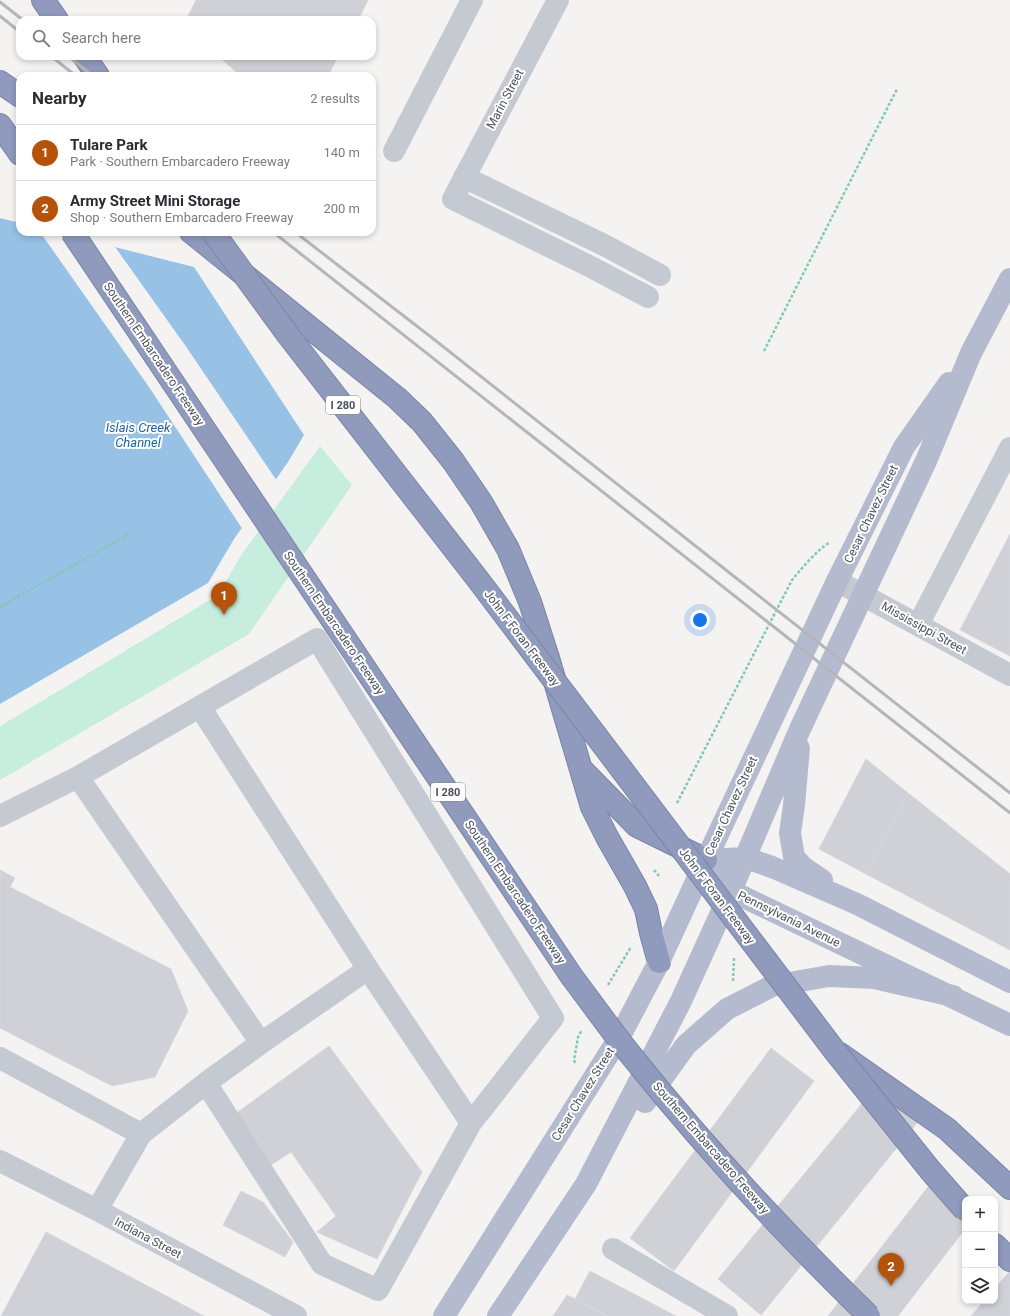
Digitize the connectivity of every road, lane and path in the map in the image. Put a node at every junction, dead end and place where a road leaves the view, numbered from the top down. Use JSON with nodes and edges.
{"nodes":[{"id":1,"x":43,"y":0,"type":"edge"},
{"id":2,"x":472,"y":0,"type":"edge"},
{"id":3,"x":558,"y":0,"type":"edge"},
{"id":4,"x":54,"y":16,"type":"edge"},
{"id":5,"x":87,"y":60,"type":"edge"},
{"id":6,"x":95,"y":72,"type":"edge"},
{"id":7,"x":0,"y":82,"type":"edge"},
{"id":8,"x":897,"y":89,"type":"dead end"},
{"id":9,"x":16,"y":93,"type":"edge"},
{"id":10,"x":0,"y":125,"type":"edge"},
{"id":11,"x":16,"y":148,"type":"edge"},
{"id":12,"x":394,"y":151,"type":"dead end"},
{"id":13,"x":464,"y":177,"type":"junction"},
{"id":14,"x":75,"y":236,"type":"edge"},
{"id":15,"x":196,"y":236,"type":"edge"},
{"id":16,"x":216,"y":236,"type":"edge"},
{"id":17,"x":660,"y":275,"type":"dead end"},
{"id":18,"x":1010,"y":279,"type":"edge"},
{"id":19,"x":648,"y":297,"type":"dead end"},
{"id":20,"x":764,"y":351,"type":"dead end"},
{"id":21,"x":971,"y":353,"type":"junction"},
{"id":22,"x":1010,"y":448,"type":"edge"},
{"id":23,"x":129,"y":534,"type":"dead end"},
{"id":24,"x":836,"y":539,"type":"dead end"},
{"id":25,"x":837,"y":581,"type":"junction"},
{"id":26,"x":863,"y":595,"type":"junction"},
{"id":27,"x":0,"y":607,"type":"edge"},
{"id":28,"x":918,"y":625,"type":"junction"},
{"id":29,"x":1010,"y":675,"type":"edge"},
{"id":30,"x":200,"y":707,"type":"junction"},
{"id":31,"x":800,"y":729,"type":"junction"},
{"id":32,"x":581,"y":769,"type":"junction"},
{"id":33,"x":78,"y":777,"type":"junction"},
{"id":34,"x":677,"y":803,"type":"dead end"},
{"id":35,"x":0,"y":816,"type":"edge"},
{"id":36,"x":746,"y":858,"type":"junction"},
{"id":37,"x":706,"y":860,"type":"junction"},
{"id":38,"x":732,"y":891,"type":"junction"},
{"id":39,"x":857,"y":904,"type":"junction"},
{"id":40,"x":632,"y":944,"type":"dead end"},
{"id":41,"x":659,"y":962,"type":"junction"},
{"id":42,"x":368,"y":969,"type":"junction"},
{"id":43,"x":1010,"y":982,"type":"edge"},
{"id":44,"x":606,"y":989,"type":"dead end"},
{"id":45,"x":953,"y":996,"type":"junction"},
{"id":46,"x":586,"y":1024,"type":"dead end"},
{"id":47,"x":1010,"y":1025,"type":"edge"},
{"id":48,"x":262,"y":1043,"type":"junction"},
{"id":49,"x":834,"y":1050,"type":"junction"},
{"id":50,"x":0,"y":1058,"type":"edge"},
{"id":51,"x":206,"y":1083,"type":"junction"},
{"id":52,"x":587,"y":1088,"type":"junction"},
{"id":53,"x":471,"y":1123,"type":"junction"},
{"id":54,"x":142,"y":1134,"type":"junction"},
{"id":55,"x":0,"y":1161,"type":"edge"},
{"id":56,"x":586,"y":1184,"type":"junction"},
{"id":57,"x":1010,"y":1188,"type":"edge"},
{"id":58,"x":962,"y":1207,"type":"edge"},
{"id":59,"x":97,"y":1210,"type":"junction"},
{"id":60,"x":998,"y":1248,"type":"edge"},
{"id":61,"x":613,"y":1249,"type":"dead end"},
{"id":62,"x":1010,"y":1260,"type":"edge"},
{"id":63,"x":296,"y":1316,"type":"edge"},
{"id":64,"x":444,"y":1316,"type":"edge"},
{"id":65,"x":498,"y":1316,"type":"edge"},
{"id":66,"x":727,"y":1316,"type":"edge"},
{"id":67,"x":869,"y":1316,"type":"edge"}],
"edges":[{"from":1,"to":4,"type":"highway"},
{"from":2,"to":12,"type":"street"},
{"from":3,"to":13,"type":"street","name":"Marin Street"},
{"from":5,"to":6,"type":"highway"},
{"from":7,"to":9,"type":"highway"},
{"from":8,"to":20,"type":"path"},
{"from":10,"to":11,"type":"highway"},
{"from":13,"to":17,"type":"street"},
{"from":13,"to":19,"type":"street","name":"Marin Street"},
{"from":14,"to":67,"type":"highway","name":"Southern Embarcadero Freeway","number":"I 280","bridge":true},
{"from":15,"to":32,"type":"highway","bridge":true},
{"from":16,"to":49,"type":"highway","name":"John F Foran Freeway","number":"I 280","bridge":true},
{"from":18,"to":21,"type":"main road","name":"Cesar Chavez Street"},
{"from":21,"to":25,"type":"main road","name":"Cesar Chavez Street"},
{"from":21,"to":26,"type":"main road","name":"Cesar Chavez Street"},
{"from":22,"to":28,"type":"street"},
{"from":23,"to":27,"type":"path"},
{"from":24,"to":34,"type":"path"},
{"from":25,"to":26,"type":"street","name":"Mississippi Street"},
{"from":25,"to":37,"type":"main road","name":"Cesar Chavez Street"},
{"from":26,"to":28,"type":"street","name":"Mississippi Street"},
{"from":26,"to":31,"type":"main road","name":"Cesar Chavez Street"},
{"from":28,"to":29,"type":"street","name":"Mississippi Street"},
{"from":30,"to":33,"type":"street"},
{"from":30,"to":42,"type":"street"},
{"from":30,"to":53,"type":"street"},
{"from":31,"to":36,"type":"main road","name":"Cesar Chavez Street"},
{"from":31,"to":39,"type":"main road"},
{"from":32,"to":37,"type":"highway"},
{"from":32,"to":41,"type":"highway"},
{"from":33,"to":35,"type":"street"},
{"from":33,"to":48,"type":"street"},
{"from":36,"to":37,"type":"main road"},
{"from":36,"to":38,"type":"main road","name":"Cesar Chavez Street"},
{"from":36,"to":39,"type":"main road"},
{"from":37,"to":38,"type":"main road","name":"Pennsylvania Avenue"},
{"from":37,"to":41,"type":"main road","name":"Cesar Chavez Street"},
{"from":38,"to":45,"type":"main road","name":"Pennsylvania Avenue"},
{"from":38,"to":56,"type":"main road","name":"Cesar Chavez Street"},
{"from":39,"to":43,"type":"main road"},
{"from":40,"to":44,"type":"path"},
{"from":41,"to":52,"type":"main road","name":"Cesar Chavez Street"},
{"from":42,"to":48,"type":"street"},
{"from":42,"to":53,"type":"street"},
{"from":45,"to":47,"type":"main road","name":"Pennsylvania Avenue"},
{"from":45,"to":56,"type":"main road"},
{"from":46,"to":52,"type":"path"},
{"from":48,"to":51,"type":"street"},
{"from":49,"to":57,"type":"highway","bridge":true},
{"from":49,"to":58,"type":"highway","name":"John F Foran Freeway","number":"I 280","bridge":true},
{"from":50,"to":54,"type":"street"},
{"from":51,"to":53,"type":"street"},
{"from":51,"to":54,"type":"street"},
{"from":52,"to":64,"type":"main road","name":"Cesar Chavez Street"},
{"from":54,"to":59,"type":"street"},
{"from":55,"to":59,"type":"street","name":"Indiana Street"},
{"from":56,"to":65,"type":"main road","name":"Cesar Chavez Street"},
{"from":59,"to":63,"type":"street","name":"Indiana Street"},
{"from":60,"to":62,"type":"highway"},
{"from":61,"to":66,"type":"street"}]}
